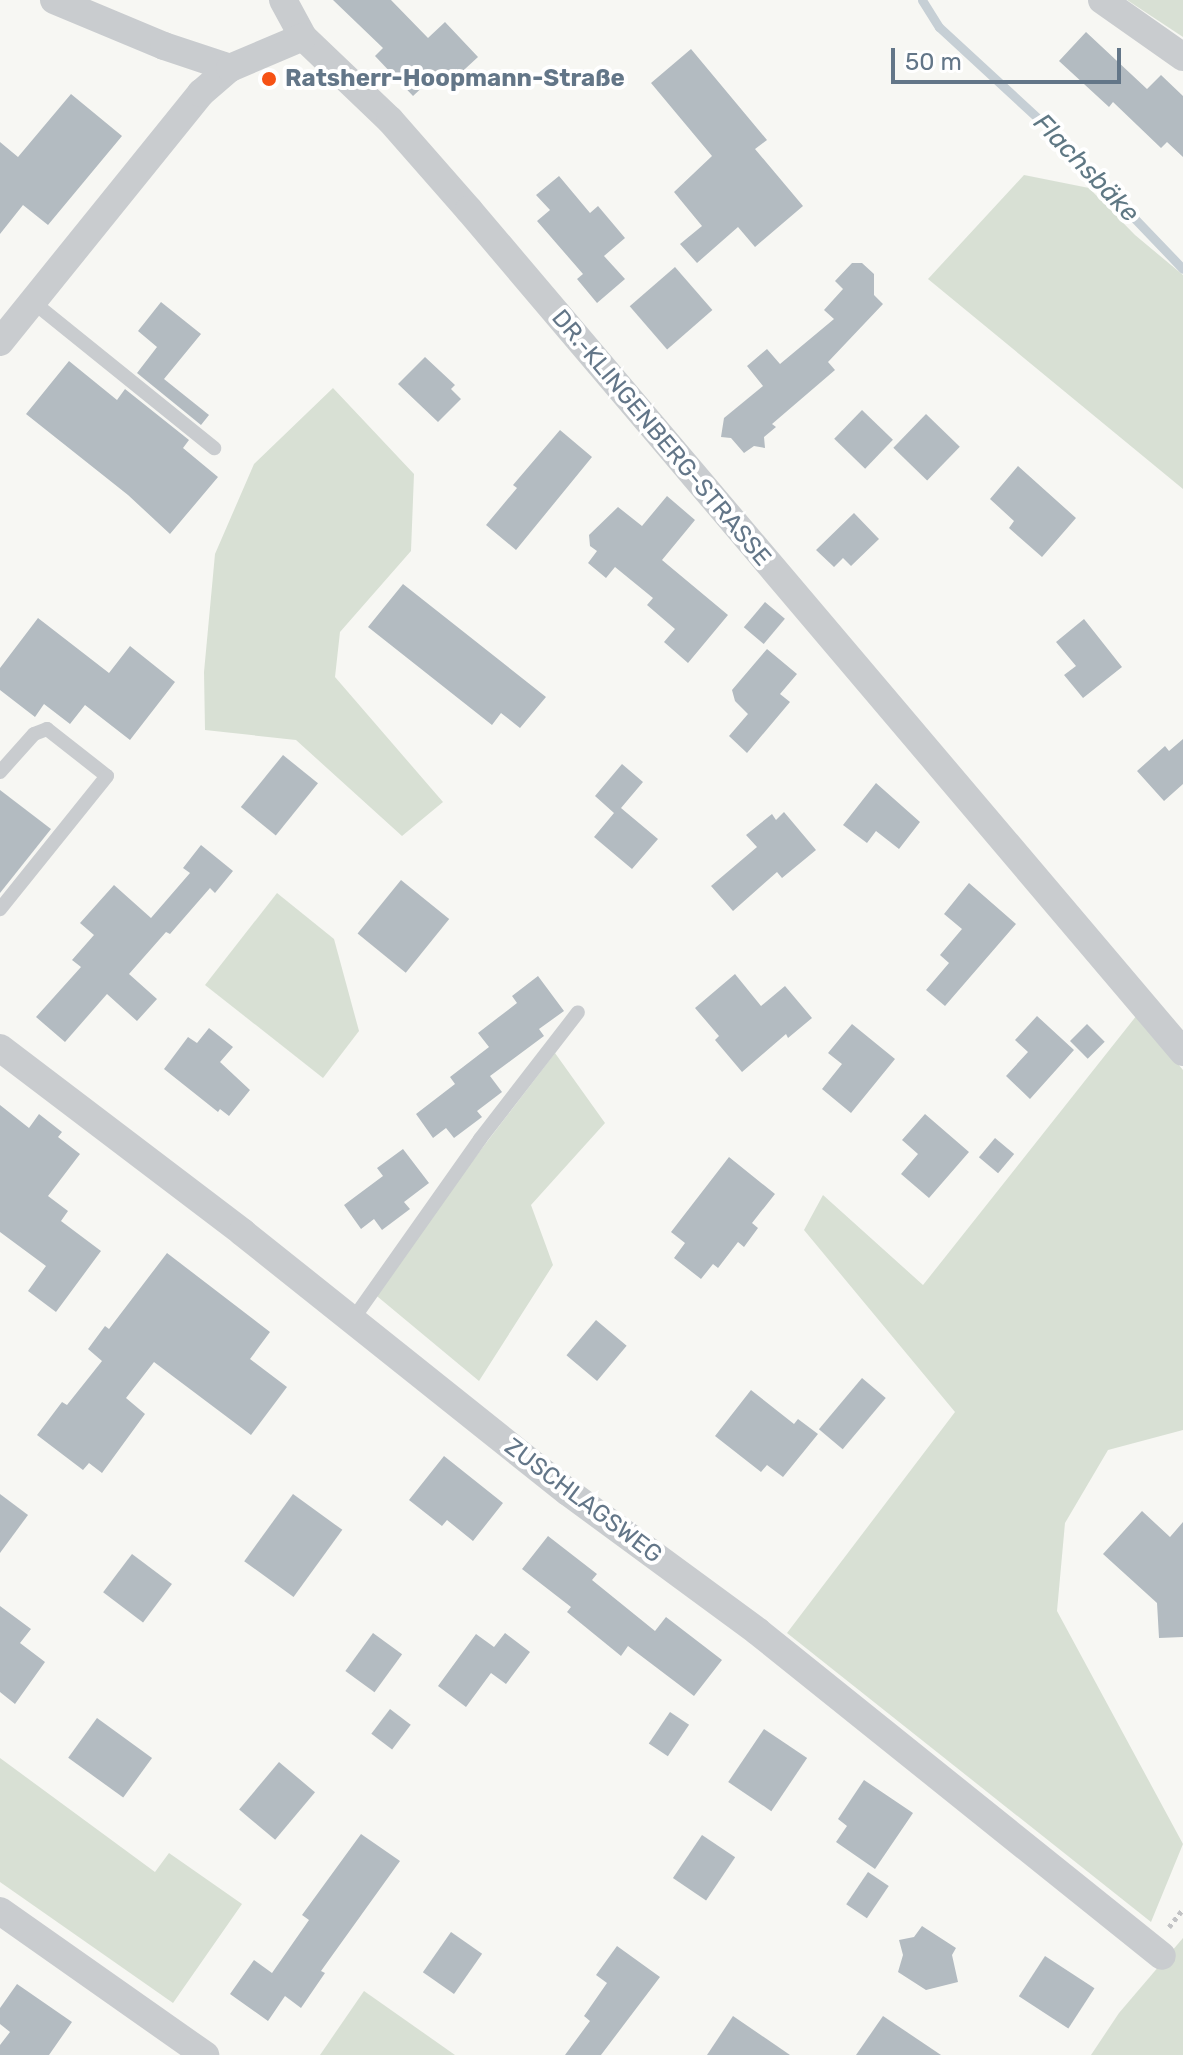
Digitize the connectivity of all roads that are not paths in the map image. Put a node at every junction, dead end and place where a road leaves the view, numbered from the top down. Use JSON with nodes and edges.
{"nodes":[{"id":1,"x":54,"y":0,"type":"edge"},
{"id":2,"x":283,"y":0,"type":"edge"},
{"id":3,"x":1102,"y":0,"type":"edge"},
{"id":4,"x":303,"y":37,"type":"junction"},
{"id":5,"x":1183,"y":57,"type":"edge"},
{"id":6,"x":230,"y":68,"type":"junction"},
{"id":7,"x":33,"y":302,"type":"junction"},
{"id":8,"x":0,"y":342,"type":"edge"},
{"id":9,"x":214,"y":448,"type":"dead end"},
{"id":10,"x":0,"y":772,"type":"edge"},
{"id":11,"x":0,"y":909,"type":"edge"},
{"id":12,"x":578,"y":1012,"type":"dead end"},
{"id":13,"x":0,"y":1048,"type":"edge"},
{"id":14,"x":1183,"y":1052,"type":"edge"},
{"id":15,"x":351,"y":1322,"type":"junction"},
{"id":16,"x":0,"y":1911,"type":"edge"},
{"id":17,"x":1162,"y":1956,"type":"dead end"},
{"id":18,"x":205,"y":2055,"type":"edge"}],
"edges":[{"from":1,"to":6,"type":"street"},
{"from":2,"to":4,"type":"street","name":"DR.-KLINGENBERG-STRASSE"},
{"from":3,"to":5,"type":"street"},
{"from":4,"to":6,"type":"street"},
{"from":4,"to":14,"type":"street","name":"DR.-KLINGENBERG-STRASSE"},
{"from":6,"to":7,"type":"street"},
{"from":7,"to":8,"type":"street"},
{"from":7,"to":9,"type":"lane"},
{"from":10,"to":11,"type":"lane"},
{"from":12,"to":15,"type":"lane"},
{"from":13,"to":15,"type":"street","name":"ZUSCHLAGSWEG"},
{"from":15,"to":17,"type":"street","name":"ZUSCHLAGSWEG"},
{"from":16,"to":18,"type":"street"}]}
